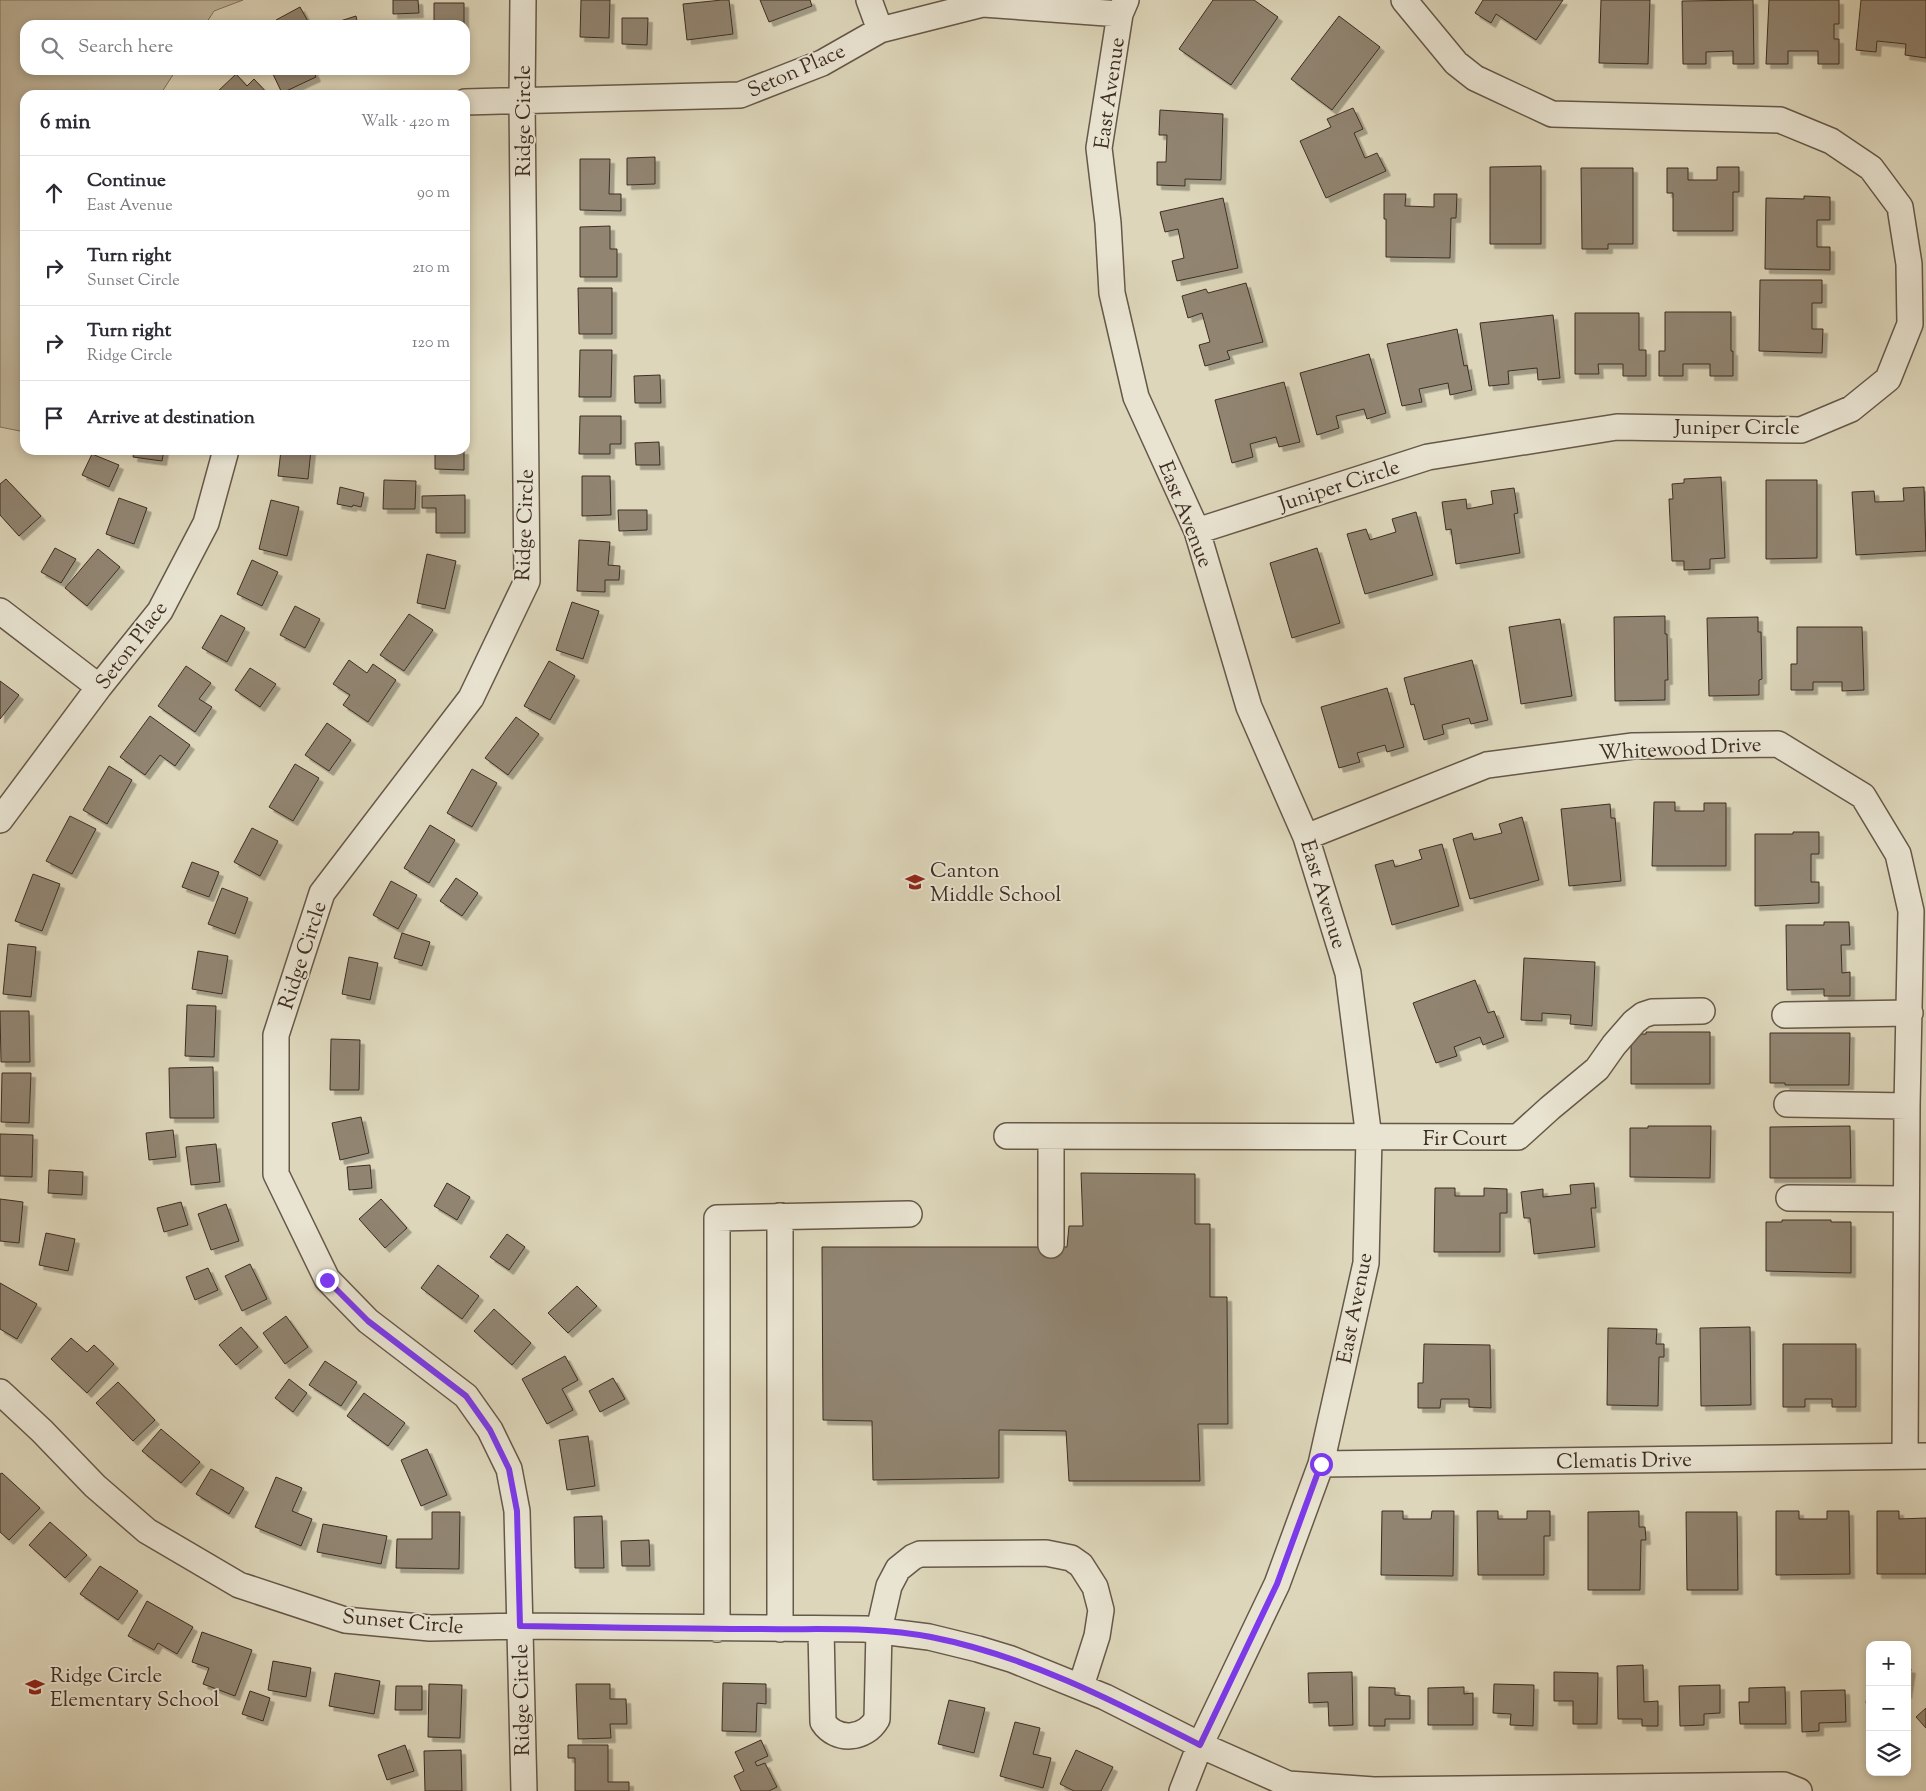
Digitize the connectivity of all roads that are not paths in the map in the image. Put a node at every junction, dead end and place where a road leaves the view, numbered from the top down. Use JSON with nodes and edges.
{"nodes":[{"id":1,"x":523,"y":0,"type":"edge"},
{"id":2,"x":869,"y":0,"type":"edge"},
{"id":3,"x":1404,"y":0,"type":"edge"},
{"id":4,"x":1123,"y":7,"type":"edge"},
{"id":5,"x":880,"y":30,"type":"junction"},
{"id":6,"x":522,"y":101,"type":"junction"},
{"id":7,"x":470,"y":102,"type":"edge"},
{"id":8,"x":225,"y":455,"type":"edge"},
{"id":9,"x":1197,"y":531,"type":"junction"},
{"id":10,"x":0,"y":612,"type":"edge"},
{"id":11,"x":99,"y":687,"type":"junction"},
{"id":12,"x":0,"y":820,"type":"edge"},
{"id":13,"x":1306,"y":836,"type":"junction"},
{"id":14,"x":1702,"y":1011,"type":"dead end"},
{"id":15,"x":1910,"y":1013,"type":"junction"},
{"id":16,"x":1785,"y":1015,"type":"dead end"},
{"id":17,"x":1786,"y":1104,"type":"dead end"},
{"id":18,"x":1907,"y":1106,"type":"junction"},
{"id":19,"x":1007,"y":1136,"type":"dead end"},
{"id":20,"x":1051,"y":1137,"type":"junction"},
{"id":21,"x":1369,"y":1138,"type":"junction"},
{"id":22,"x":1789,"y":1198,"type":"dead end"},
{"id":23,"x":1906,"y":1199,"type":"junction"},
{"id":24,"x":909,"y":1214,"type":"dead end"},
{"id":25,"x":780,"y":1216,"type":"junction"},
{"id":26,"x":1051,"y":1245,"type":"dead end"},
{"id":27,"x":0,"y":1392,"type":"edge"},
{"id":28,"x":1915,"y":1456,"type":"edge"},
{"id":29,"x":1321,"y":1464,"type":"junction"},
{"id":30,"x":520,"y":1626,"type":"junction"},
{"id":31,"x":717,"y":1629,"type":"junction"},
{"id":32,"x":780,"y":1629,"type":"junction"},
{"id":33,"x":821,"y":1629,"type":"junction"},
{"id":34,"x":879,"y":1630,"type":"junction"},
{"id":35,"x":1081,"y":1686,"type":"junction"},
{"id":36,"x":1200,"y":1745,"type":"junction"},
{"id":37,"x":524,"y":1791,"type":"edge"},
{"id":38,"x":1182,"y":1791,"type":"edge"},
{"id":39,"x":1799,"y":1791,"type":"edge"}],
"edges":[{"from":1,"to":6,"type":"street","name":"Ridge Circle"},
{"from":2,"to":5,"type":"street"},
{"from":3,"to":9,"type":"street","name":"Juniper Circle"},
{"from":4,"to":5,"type":"street","name":"Seton Place"},
{"from":4,"to":9,"type":"street","name":"East Avenue"},
{"from":5,"to":6,"type":"street","name":"Seton Place"},
{"from":6,"to":7,"type":"street","name":"Seton Place"},
{"from":6,"to":30,"type":"street","name":"Ridge Circle"},
{"from":8,"to":11,"type":"street","name":"Seton Place"},
{"from":9,"to":13,"type":"street","name":"East Avenue"},
{"from":10,"to":11,"type":"street"},
{"from":11,"to":12,"type":"street","name":"Seton Place"},
{"from":13,"to":15,"type":"street","name":"Whitewood Drive"},
{"from":13,"to":21,"type":"street","name":"East Avenue"},
{"from":14,"to":21,"type":"street","name":"Fir Court"},
{"from":15,"to":16,"type":"street"},
{"from":15,"to":18,"type":"street","name":"Whitewood Drive"},
{"from":17,"to":18,"type":"street"},
{"from":18,"to":23,"type":"street","name":"Whitewood Drive"},
{"from":19,"to":20,"type":"street","name":"Fir Court"},
{"from":20,"to":21,"type":"street","name":"Fir Court"},
{"from":20,"to":26,"type":"street"},
{"from":21,"to":29,"type":"street","name":"East Avenue"},
{"from":22,"to":23,"type":"street"},
{"from":23,"to":28,"type":"street","name":"Whitewood Drive"},
{"from":24,"to":25,"type":"street"},
{"from":25,"to":31,"type":"street"},
{"from":25,"to":32,"type":"street"},
{"from":27,"to":30,"type":"street","name":"Sunset Circle"},
{"from":28,"to":29,"type":"street","name":"Clematis Drive"},
{"from":29,"to":36,"type":"street","name":"East Avenue"},
{"from":30,"to":31,"type":"street","name":"Sunset Circle"},
{"from":30,"to":37,"type":"street","name":"Ridge Circle"},
{"from":31,"to":32,"type":"street","name":"Sunset Circle"},
{"from":32,"to":33,"type":"street","name":"Sunset Circle"},
{"from":33,"to":34,"type":"street","name":"Sunset Circle"},
{"from":33,"to":34,"type":"street"},
{"from":34,"to":35,"type":"street","name":"Sunset Circle"},
{"from":34,"to":35,"type":"street"},
{"from":35,"to":36,"type":"street","name":"Sunset Circle"},
{"from":36,"to":38,"type":"street","name":"East Avenue"},
{"from":36,"to":39,"type":"street","name":"Sunset Circle"}]}
